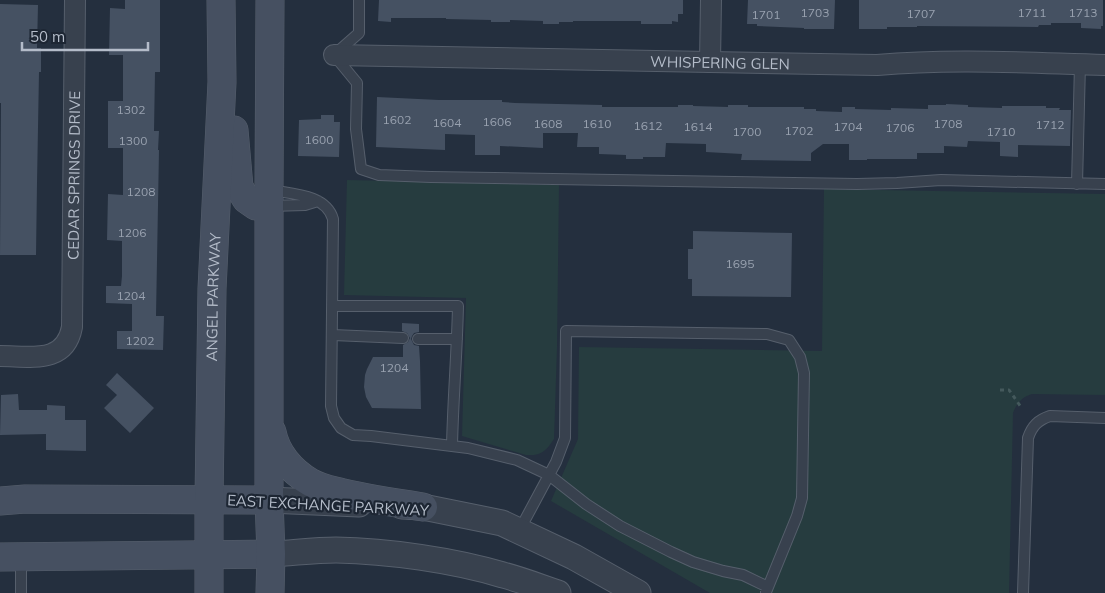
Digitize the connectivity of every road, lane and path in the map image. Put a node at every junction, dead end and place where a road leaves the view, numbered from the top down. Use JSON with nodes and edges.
{"nodes":[{"id":1,"x":75,"y":0,"type":"edge"},
{"id":2,"x":270,"y":0,"type":"edge"},
{"id":3,"x":359,"y":0,"type":"edge"},
{"id":4,"x":711,"y":0,"type":"edge"},
{"id":5,"x":221,"y":5,"type":"edge"},
{"id":6,"x":334,"y":55,"type":"junction"},
{"id":7,"x":710,"y":62,"type":"junction"},
{"id":8,"x":1080,"y":64,"type":"junction"},
{"id":9,"x":1105,"y":65,"type":"edge"},
{"id":10,"x":1077,"y":184,"type":"junction"},
{"id":11,"x":1105,"y":184,"type":"edge"},
{"id":12,"x":269,"y":198,"type":"junction"},
{"id":13,"x":318,"y":201,"type":"junction"},
{"id":14,"x":333,"y":306,"type":"junction"},
{"id":15,"x":332,"y":335,"type":"junction"},
{"id":16,"x":402,"y":338,"type":"dead end"},
{"id":17,"x":418,"y":339,"type":"dead end"},
{"id":18,"x":457,"y":339,"type":"junction"},
{"id":19,"x":0,"y":356,"type":"edge"},
{"id":20,"x":1000,"y":390,"type":"dead end"},
{"id":21,"x":1021,"y":407,"type":"dead end"},
{"id":22,"x":1105,"y":418,"type":"edge"},
{"id":23,"x":269,"y":421,"type":"junction"},
{"id":24,"x":452,"y":446,"type":"junction"},
{"id":25,"x":549,"y":475,"type":"junction"},
{"id":26,"x":0,"y":500,"type":"edge"},
{"id":27,"x":209,"y":500,"type":"junction"},
{"id":28,"x":269,"y":500,"type":"junction"},
{"id":29,"x":422,"y":507,"type":"junction"},
{"id":30,"x":519,"y":531,"type":"junction"},
{"id":31,"x":209,"y":554,"type":"junction"},
{"id":32,"x":271,"y":554,"type":"junction"},
{"id":33,"x":11,"y":557,"type":"edge"},
{"id":34,"x":767,"y":590,"type":"edge"},
{"id":35,"x":21,"y":593,"type":"edge"},
{"id":36,"x":209,"y":593,"type":"edge"},
{"id":37,"x":270,"y":593,"type":"edge"},
{"id":38,"x":558,"y":593,"type":"edge"},
{"id":39,"x":638,"y":593,"type":"edge"},
{"id":40,"x":1023,"y":593,"type":"edge"}],
"edges":[{"from":1,"to":19,"type":"street","name":"CEDAR SPRINGS DRIVE"},
{"from":2,"to":12,"type":"main road"},
{"from":3,"to":6,"type":"lane"},
{"from":4,"to":7,"type":"street"},
{"from":5,"to":12,"type":"main road"},
{"from":5,"to":27,"type":"main road","name":"ANGEL PARKWAY"},
{"from":6,"to":7,"type":"street","name":"WHISPERING GLEN"},
{"from":6,"to":10,"type":"lane"},
{"from":7,"to":8,"type":"street","name":"WHISPERING GLEN"},
{"from":8,"to":9,"type":"street","name":"WHISPERING GLEN"},
{"from":8,"to":10,"type":"lane"},
{"from":10,"to":11,"type":"lane"},
{"from":12,"to":13,"type":"lane"},
{"from":12,"to":13,"type":"lane"},
{"from":12,"to":23,"type":"main road"},
{"from":13,"to":14,"type":"lane"},
{"from":14,"to":15,"type":"lane"},
{"from":14,"to":18,"type":"lane"},
{"from":15,"to":16,"type":"lane"},
{"from":15,"to":24,"type":"lane"},
{"from":17,"to":18,"type":"lane"},
{"from":18,"to":24,"type":"lane"},
{"from":20,"to":21,"type":"path"},
{"from":22,"to":40,"type":"lane"},
{"from":23,"to":28,"type":"main road"},
{"from":23,"to":29,"type":"main road"},
{"from":24,"to":25,"type":"lane"},
{"from":25,"to":30,"type":"lane"},
{"from":25,"to":34,"type":"lane"},
{"from":25,"to":34,"type":"lane"},
{"from":26,"to":27,"type":"main road","name":"EAST EXCHANGE PARKWAY"},
{"from":27,"to":28,"type":"main road","name":"EAST EXCHANGE PARKWAY"},
{"from":27,"to":31,"type":"main road","name":"ANGEL PARKWAY"},
{"from":28,"to":29,"type":"street","name":"EAST EXCHANGE PARKWAY"},
{"from":28,"to":32,"type":"main road"},
{"from":29,"to":30,"type":"street","name":"EAST EXCHANGE PARKWAY"},
{"from":30,"to":39,"type":"street","name":"EAST EXCHANGE PARKWAY"},
{"from":31,"to":32,"type":"main road"},
{"from":31,"to":33,"type":"main road"},
{"from":31,"to":36,"type":"main road","name":"ANGEL PARKWAY"},
{"from":32,"to":37,"type":"main road"},
{"from":32,"to":38,"type":"street"},
{"from":33,"to":35,"type":"lane"}]}
